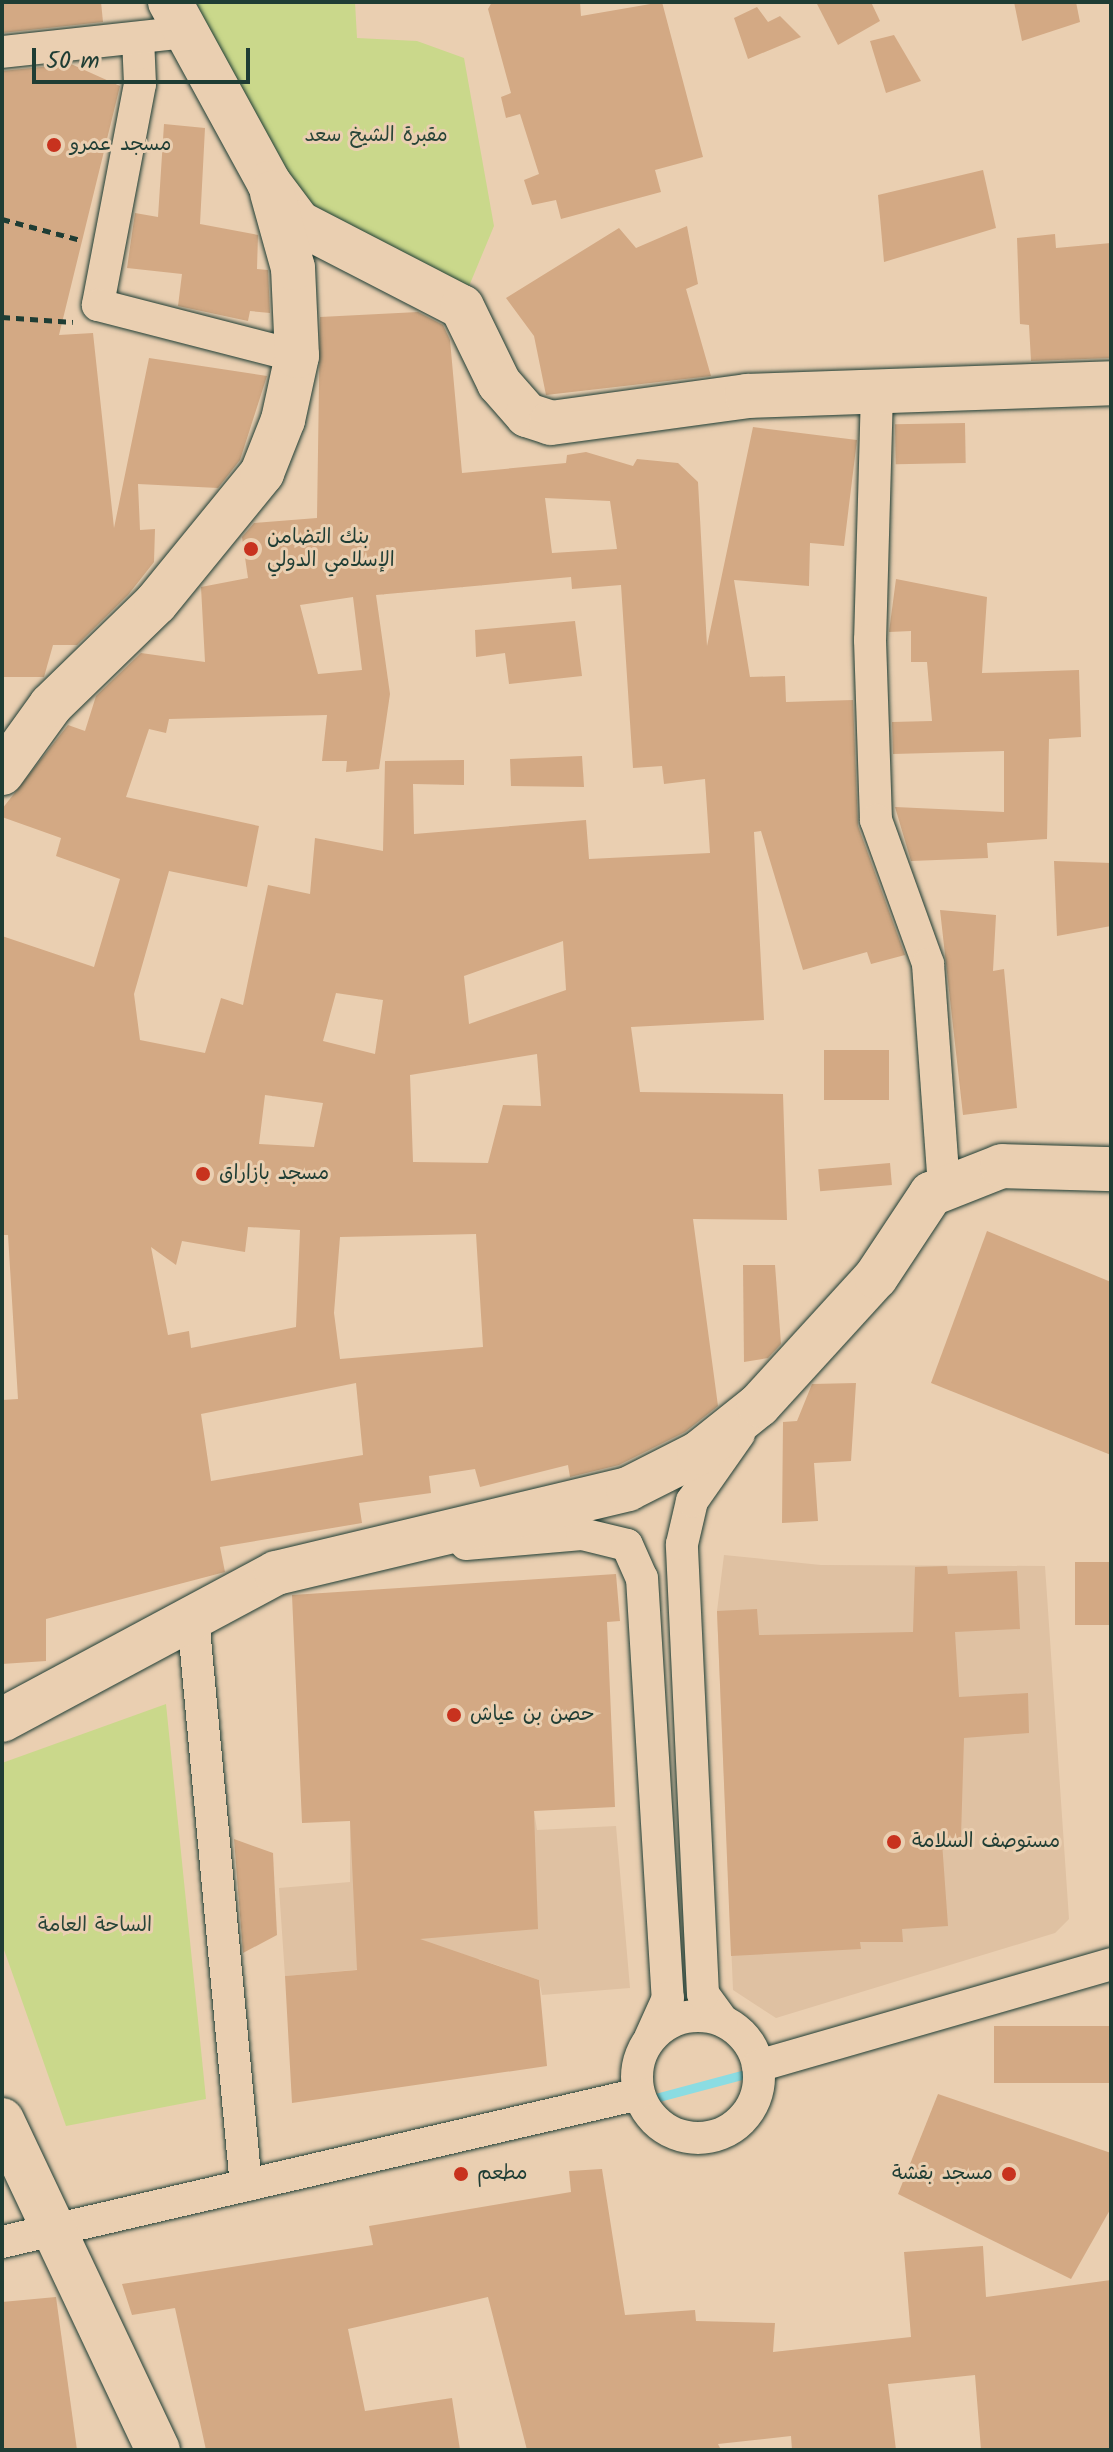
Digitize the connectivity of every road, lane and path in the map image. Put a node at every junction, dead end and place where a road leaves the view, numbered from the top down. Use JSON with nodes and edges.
{"nodes":[{"id":1,"x":178,"y":17,"type":"edge"},
{"id":2,"x":138,"y":38,"type":"junction"},
{"id":3,"x":2,"y":52,"type":"edge"},
{"id":4,"x":269,"y":183,"type":"junction"},
{"id":5,"x":2,"y":219,"type":"edge"},
{"id":6,"x":109,"y":247,"type":"junction"},
{"id":7,"x":432,"y":291,"type":"junction"},
{"id":8,"x":98,"y":305,"type":"junction"},
{"id":9,"x":295,"y":312,"type":"junction"},
{"id":10,"x":2,"y":317,"type":"edge"},
{"id":11,"x":297,"y":356,"type":"junction"},
{"id":12,"x":1111,"y":383,"type":"edge"},
{"id":13,"x":877,"y":392,"type":"junction"},
{"id":14,"x":2,"y":773,"type":"edge"},
{"id":15,"x":1111,"y":1169,"type":"edge"},
{"id":16,"x":944,"y":1187,"type":"junction"},
{"id":17,"x":759,"y":1405,"type":"junction"},
{"id":18,"x":355,"y":1554,"type":"junction"},
{"id":19,"x":193,"y":1618,"type":"junction"},
{"id":20,"x":68,"y":1684,"type":"junction"},
{"id":21,"x":2,"y":1708,"type":"edge"},
{"id":22,"x":2,"y":1720,"type":"edge"},
{"id":23,"x":1111,"y":1964,"type":"edge"},
{"id":24,"x":722,"y":2020,"type":"junction"},
{"id":25,"x":650,"y":2038,"type":"junction"},
{"id":26,"x":758,"y":2066,"type":"junction"},
{"id":27,"x":639,"y":2094,"type":"junction"},
{"id":28,"x":2,"y":2098,"type":"edge"},
{"id":29,"x":9,"y":2135,"type":"edge"},
{"id":30,"x":246,"y":2186,"type":"junction"},
{"id":31,"x":54,"y":2230,"type":"junction"},
{"id":32,"x":2,"y":2242,"type":"edge"},
{"id":33,"x":158,"y":2450,"type":"edge"}],
"edges":[{"from":1,"to":2,"type":"street"},
{"from":1,"to":4,"type":"main road"},
{"from":2,"to":3,"type":"street"},
{"from":2,"to":6,"type":"street"},
{"from":4,"to":7,"type":"main road"},
{"from":4,"to":9,"type":"main road"},
{"from":5,"to":6,"type":"path"},
{"from":6,"to":8,"type":"street"},
{"from":7,"to":9,"type":"main road"},
{"from":7,"to":13,"type":"main road"},
{"from":8,"to":10,"type":"path"},
{"from":8,"to":11,"type":"street"},
{"from":9,"to":11,"type":"main road"},
{"from":11,"to":14,"type":"main road"},
{"from":12,"to":13,"type":"main road"},
{"from":13,"to":16,"type":"street"},
{"from":15,"to":16,"type":"main road"},
{"from":16,"to":17,"type":"main road"},
{"from":17,"to":18,"type":"main road"},
{"from":17,"to":24,"type":"street"},
{"from":18,"to":19,"type":"main road"},
{"from":18,"to":25,"type":"street"},
{"from":19,"to":20,"type":"main road"},
{"from":19,"to":30,"type":"street"},
{"from":20,"to":21,"type":"main road"},
{"from":20,"to":22,"type":"main road"},
{"from":23,"to":26,"type":"street"},
{"from":24,"to":25,"type":"street"},
{"from":24,"to":26,"type":"street"},
{"from":25,"to":27,"type":"street"},
{"from":26,"to":27,"type":"street"},
{"from":27,"to":30,"type":"street"},
{"from":28,"to":29,"type":"main road"},
{"from":29,"to":31,"type":"main road"},
{"from":30,"to":31,"type":"street"},
{"from":31,"to":32,"type":"street"},
{"from":31,"to":33,"type":"main road"}]}
